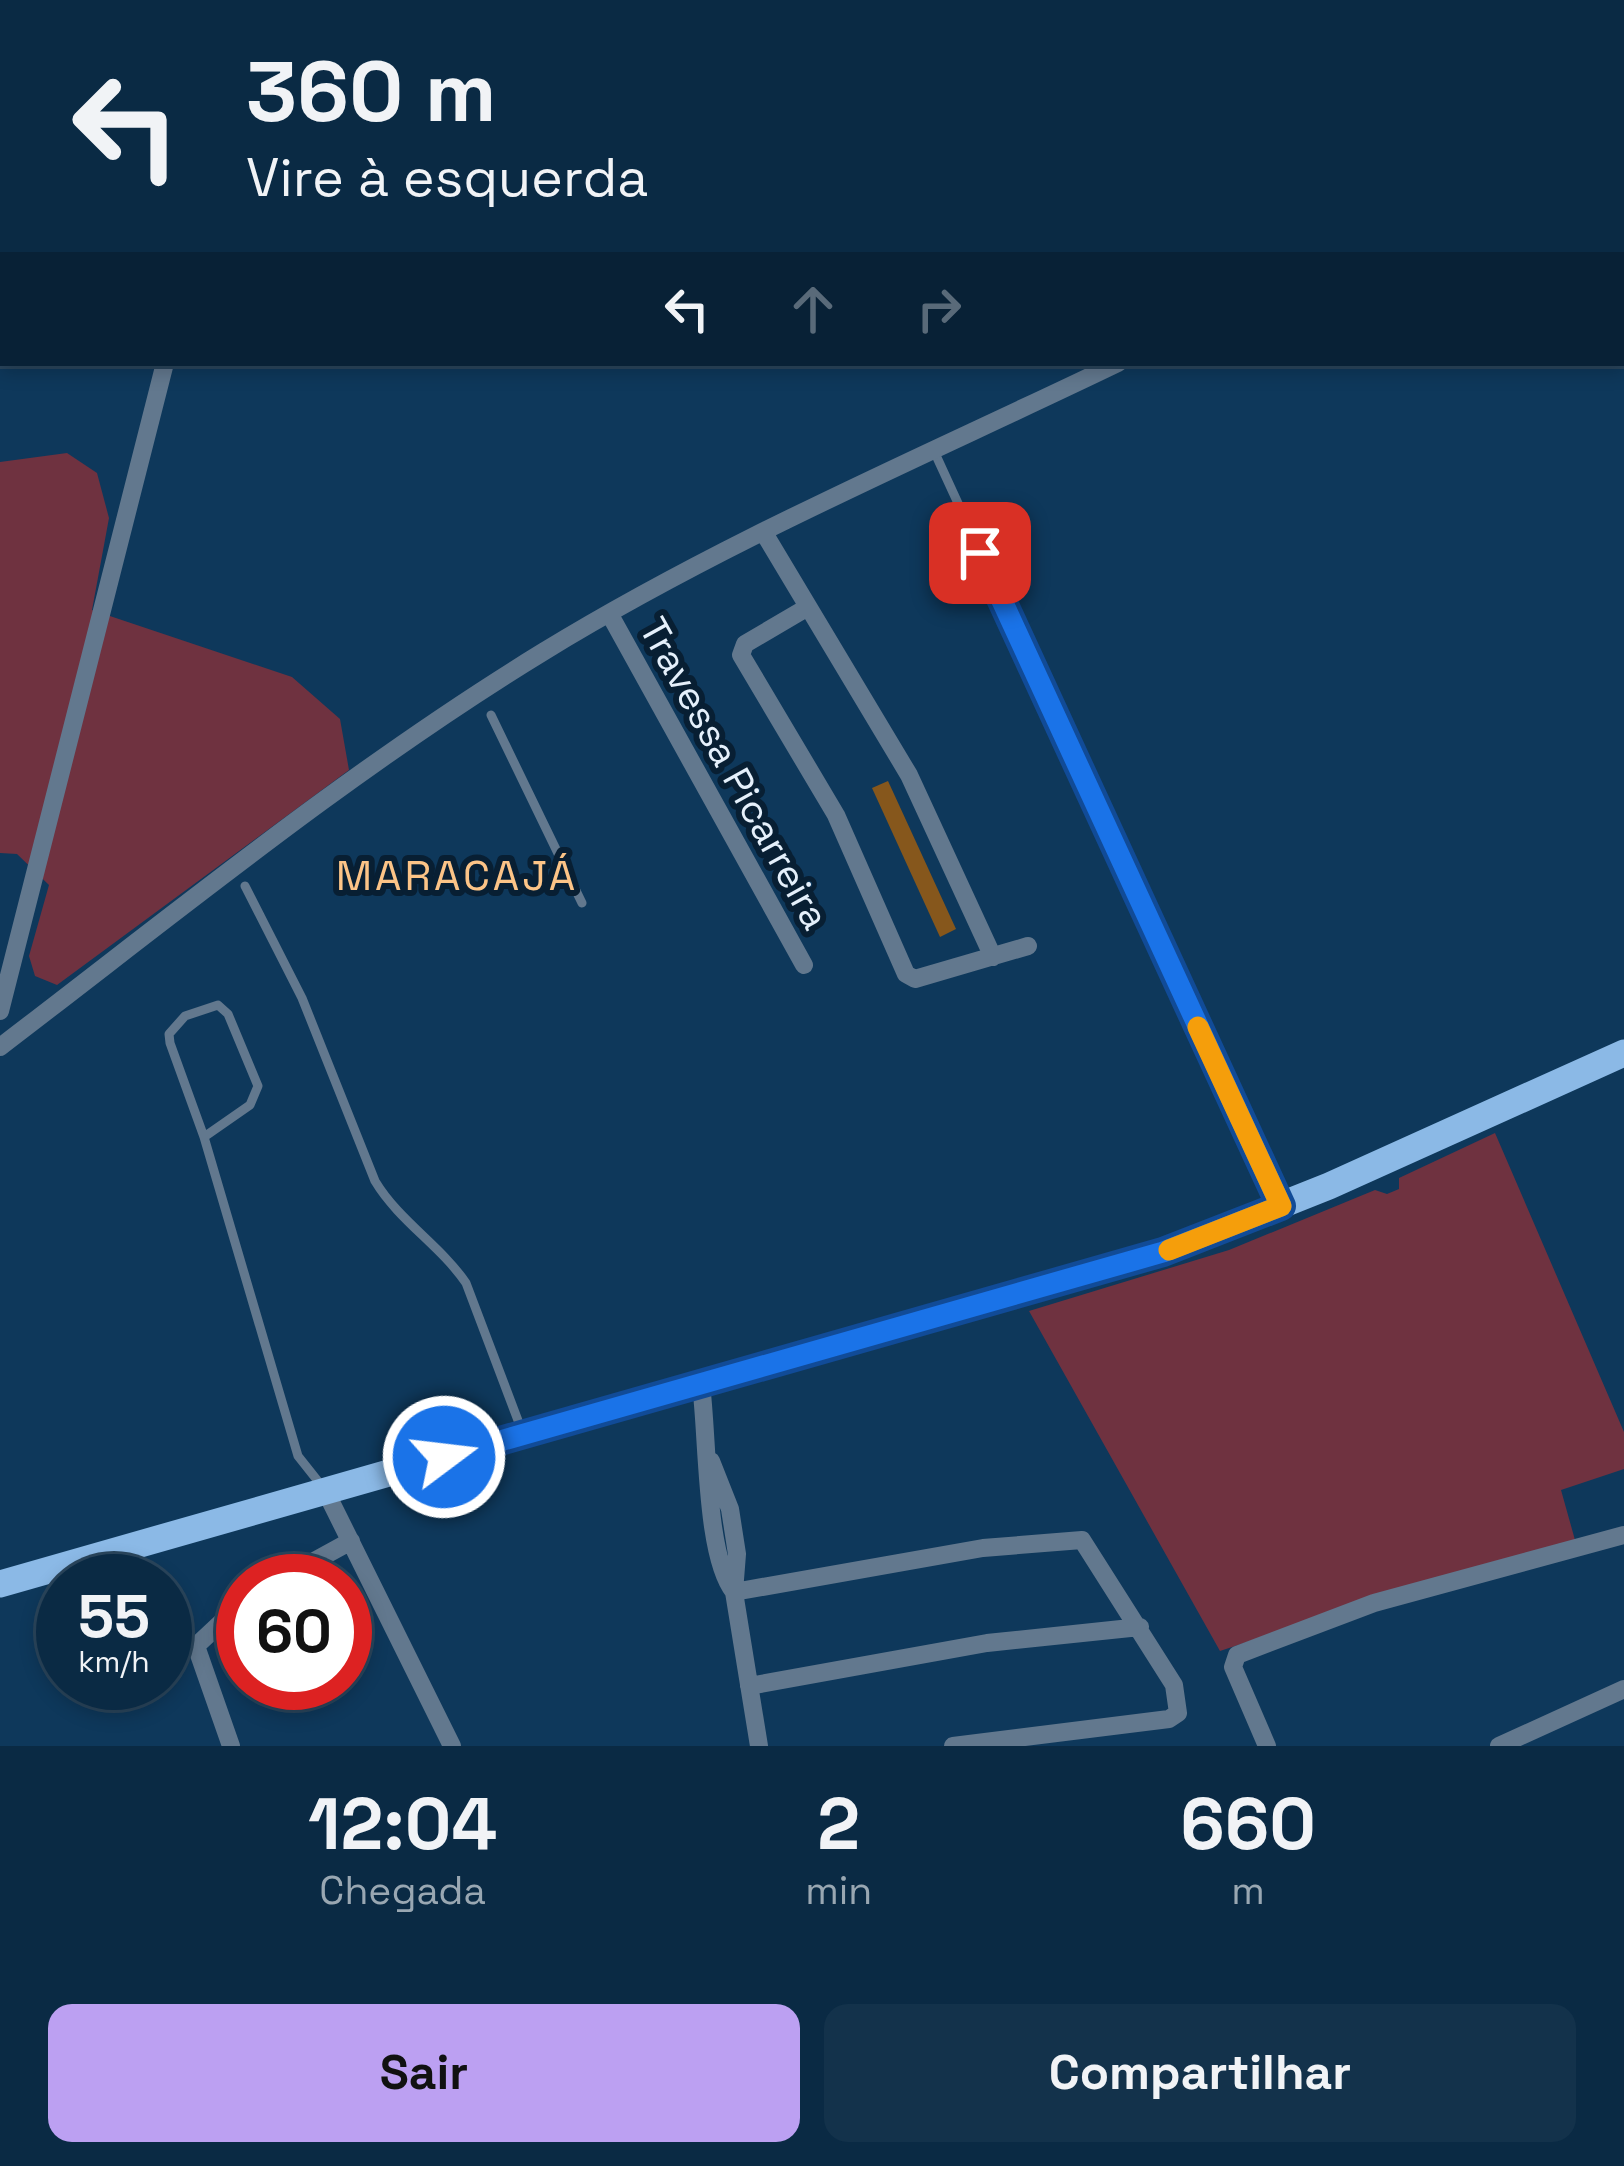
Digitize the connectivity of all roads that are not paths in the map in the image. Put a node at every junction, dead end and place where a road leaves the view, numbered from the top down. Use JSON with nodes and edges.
{"nodes":[{"id":1,"x":164,"y":366,"type":"edge"},
{"id":2,"x":1112,"y":366,"type":"edge"},
{"id":3,"x":934,"y":451,"type":"junction"},
{"id":4,"x":764,"y":533,"type":"junction"},
{"id":5,"x":808,"y":607,"type":"junction"},
{"id":6,"x":609,"y":613,"type":"junction"},
{"id":7,"x":481,"y":694,"type":"junction"},
{"id":8,"x":491,"y":715,"type":"joint"},
{"id":9,"x":240,"y":878,"type":"junction"},
{"id":10,"x":582,"y":903,"type":"dead end"},
{"id":11,"x":1028,"y":946,"type":"dead end"},
{"id":12,"x":993,"y":956,"type":"junction"},
{"id":13,"x":804,"y":965,"type":"dead end"},
{"id":14,"x":0,"y":1011,"type":"edge"},
{"id":15,"x":0,"y":1047,"type":"edge"},
{"id":16,"x":1624,"y":1053,"type":"edge"},
{"id":17,"x":204,"y":1137,"type":"junction"},
{"id":18,"x":1281,"y":1206,"type":"junction"},
{"id":19,"x":701,"y":1385,"type":"junction"},
{"id":20,"x":523,"y":1436,"type":"junction"},
{"id":21,"x":325,"y":1490,"type":"junction"},
{"id":22,"x":1624,"y":1534,"type":"edge"},
{"id":23,"x":350,"y":1541,"type":"junction"},
{"id":24,"x":327,"y":1554,"type":"edge"},
{"id":25,"x":0,"y":1584,"type":"edge"},
{"id":26,"x":734,"y":1592,"type":"junction"},
{"id":27,"x":216,"y":1627,"type":"edge"},
{"id":28,"x":1140,"y":1627,"type":"junction"},
{"id":29,"x":749,"y":1686,"type":"junction"},
{"id":30,"x":1624,"y":1689,"type":"edge"},
{"id":31,"x":216,"y":1703,"type":"edge"},
{"id":32,"x":218,"y":1710,"type":"edge"},
{"id":33,"x":231,"y":1746,"type":"edge"},
{"id":34,"x":452,"y":1746,"type":"edge"},
{"id":35,"x":758,"y":1746,"type":"edge"},
{"id":36,"x":953,"y":1746,"type":"edge"},
{"id":37,"x":1267,"y":1746,"type":"edge"},
{"id":38,"x":1499,"y":1746,"type":"edge"}],
"edges":[{"from":1,"to":14,"type":"street"},
{"from":2,"to":3,"type":"street"},
{"from":3,"to":4,"type":"street"},
{"from":3,"to":18,"type":"lane"},
{"from":4,"to":5,"type":"street"},
{"from":4,"to":6,"type":"street"},
{"from":5,"to":12,"type":"street"},
{"from":5,"to":12,"type":"street"},
{"from":6,"to":7,"type":"street"},
{"from":6,"to":13,"type":"street","name":"Travessa Picarreira"},
{"from":7,"to":8,"type":"street"},
{"from":7,"to":9,"type":"street"},
{"from":8,"to":10,"type":"lane"},
{"from":9,"to":15,"type":"street"},
{"from":9,"to":20,"type":"lane"},
{"from":11,"to":12,"type":"street"},
{"from":16,"to":18,"type":"main road"},
{"from":17,"to":17,"type":"lane"},
{"from":17,"to":21,"type":"lane"},
{"from":18,"to":19,"type":"main road"},
{"from":19,"to":20,"type":"main road"},
{"from":19,"to":26,"type":"street"},
{"from":20,"to":21,"type":"main road"},
{"from":21,"to":23,"type":"street"},
{"from":21,"to":25,"type":"main road"},
{"from":22,"to":37,"type":"street"},
{"from":23,"to":24,"type":"street"},
{"from":23,"to":34,"type":"street"},
{"from":26,"to":28,"type":"street"},
{"from":26,"to":29,"type":"street"},
{"from":27,"to":31,"type":"street"},
{"from":28,"to":29,"type":"street"},
{"from":28,"to":36,"type":"street"},
{"from":29,"to":35,"type":"street"},
{"from":30,"to":38,"type":"street"},
{"from":32,"to":33,"type":"street"}]}
